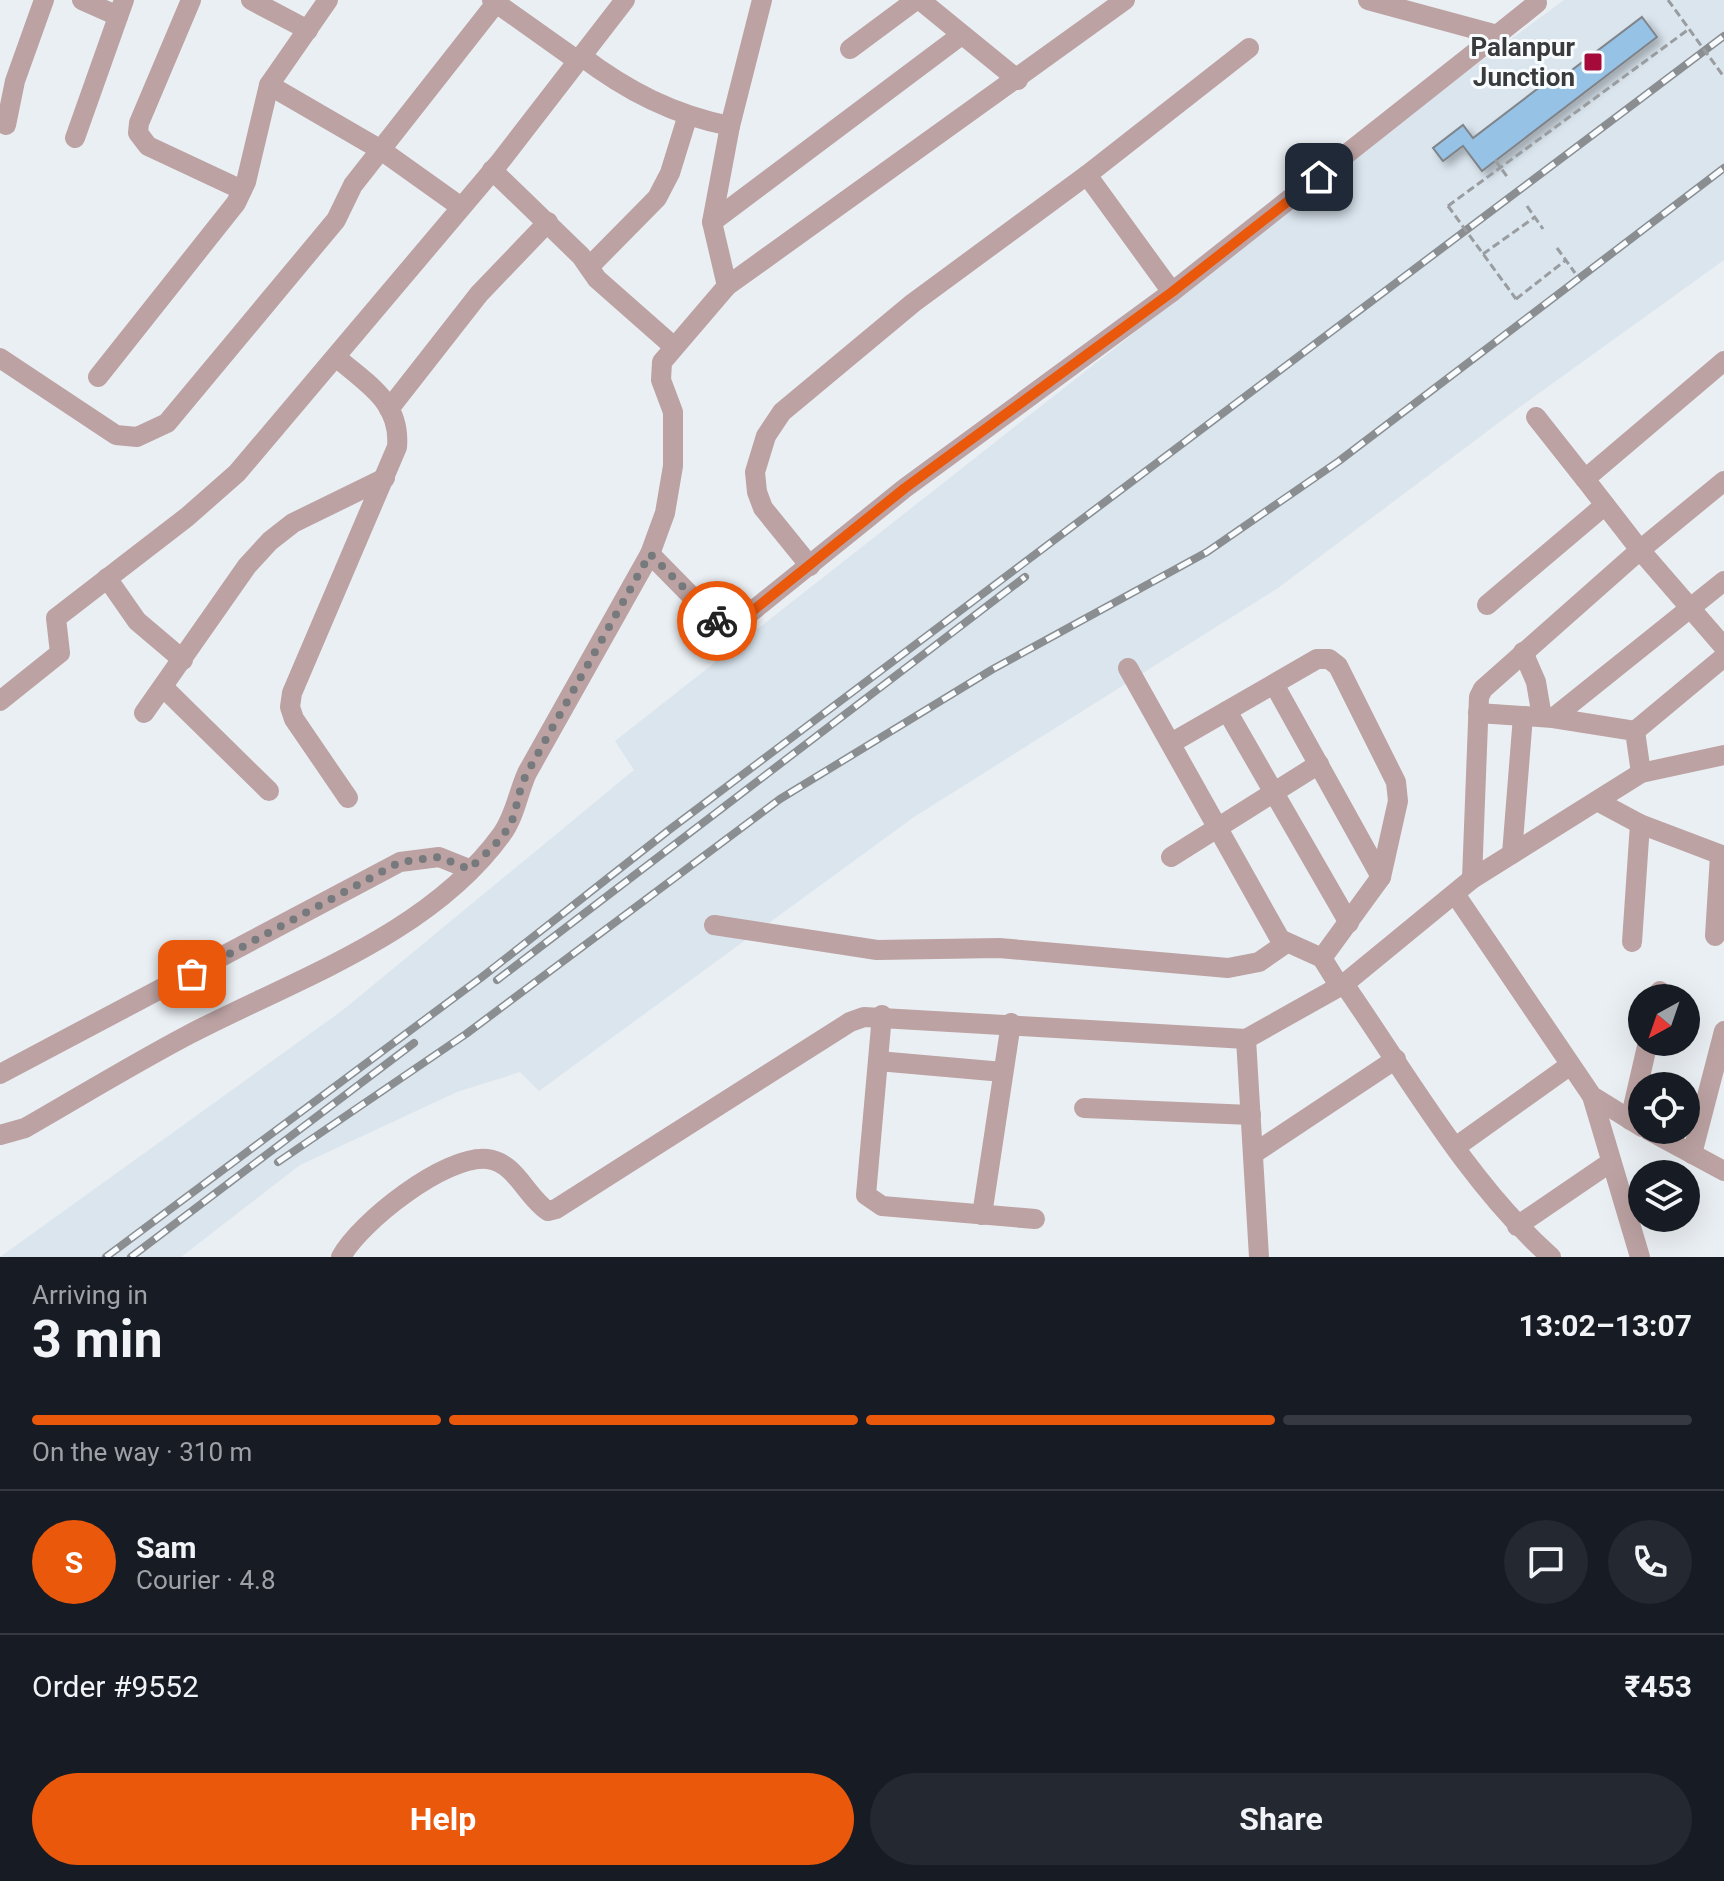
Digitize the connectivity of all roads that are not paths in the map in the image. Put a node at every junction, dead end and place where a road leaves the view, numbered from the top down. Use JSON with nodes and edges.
{"nodes":[{"id":1,"x":44,"y":0,"type":"edge"},
{"id":2,"x":82,"y":0,"type":"edge"},
{"id":3,"x":191,"y":0,"type":"edge"},
{"id":4,"x":251,"y":0,"type":"edge"},
{"id":5,"x":328,"y":0,"type":"edge"},
{"id":6,"x":762,"y":0,"type":"edge"},
{"id":7,"x":918,"y":0,"type":"edge"},
{"id":8,"x":1125,"y":0,"type":"edge"},
{"id":9,"x":1368,"y":0,"type":"edge"},
{"id":10,"x":494,"y":1,"type":"edge"},
{"id":11,"x":620,"y":2,"type":"edge"},
{"id":12,"x":1539,"y":5,"type":"edge"},
{"id":13,"x":121,"y":8,"type":"edge"},
{"id":14,"x":308,"y":30,"type":"junction"},
{"id":15,"x":1497,"y":35,"type":"junction"},
{"id":16,"x":960,"y":36,"type":"junction"},
{"id":17,"x":1249,"y":48,"type":"dead end"},
{"id":18,"x":850,"y":49,"type":"dead end"},
{"id":19,"x":580,"y":58,"type":"junction"},
{"id":20,"x":1018,"y":80,"type":"junction"},
{"id":21,"x":269,"y":85,"type":"junction"},
{"id":22,"x":687,"y":118,"type":"junction"},
{"id":23,"x":6,"y":125,"type":"dead end"},
{"id":24,"x":730,"y":126,"type":"junction"},
{"id":25,"x":75,"y":138,"type":"dead end"},
{"id":26,"x":381,"y":150,"type":"junction"},
{"id":27,"x":492,"y":170,"type":"junction"},
{"id":28,"x":1087,"y":175,"type":"junction"},
{"id":29,"x":242,"y":190,"type":"junction"},
{"id":30,"x":461,"y":207,"type":"junction"},
{"id":31,"x":548,"y":222,"type":"junction"},
{"id":32,"x":712,"y":222,"type":"junction"},
{"id":33,"x":589,"y":267,"type":"junction"},
{"id":34,"x":727,"y":286,"type":"junction"},
{"id":35,"x":1172,"y":292,"type":"junction"},
{"id":36,"x":673,"y":346,"type":"junction"},
{"id":37,"x":336,"y":357,"type":"junction"},
{"id":38,"x":0,"y":358,"type":"edge"},
{"id":39,"x":1724,"y":361,"type":"edge"},
{"id":40,"x":98,"y":377,"type":"dead end"},
{"id":41,"x":389,"y":409,"type":"junction"},
{"id":42,"x":1536,"y":417,"type":"dead end"},
{"id":43,"x":385,"y":478,"type":"junction"},
{"id":44,"x":1585,"y":479,"type":"junction"},
{"id":45,"x":1724,"y":481,"type":"edge"},
{"id":46,"x":1605,"y":505,"type":"junction"},
{"id":47,"x":1640,"y":550,"type":"junction"},
{"id":48,"x":650,"y":554,"type":"junction"},
{"id":49,"x":810,"y":566,"type":"junction"},
{"id":50,"x":107,"y":578,"type":"junction"},
{"id":51,"x":1724,"y":581,"type":"edge"},
{"id":52,"x":1487,"y":605,"type":"dead end"},
{"id":53,"x":1690,"y":608,"type":"junction"},
{"id":54,"x":1724,"y":647,"type":"edge"},
{"id":55,"x":1523,"y":652,"type":"junction"},
{"id":56,"x":1724,"y":657,"type":"edge"},
{"id":57,"x":183,"y":660,"type":"junction"},
{"id":58,"x":1128,"y":668,"type":"dead end"},
{"id":59,"x":1274,"y":684,"type":"junction"},
{"id":60,"x":163,"y":687,"type":"junction"},
{"id":61,"x":0,"y":701,"type":"edge"},
{"id":62,"x":1227,"y":711,"type":"junction"},
{"id":63,"x":144,"y":713,"type":"dead end"},
{"id":64,"x":1478,"y":713,"type":"junction"},
{"id":65,"x":1539,"y":717,"type":"junction"},
{"id":66,"x":1635,"y":731,"type":"junction"},
{"id":67,"x":1173,"y":742,"type":"junction"},
{"id":68,"x":1724,"y":755,"type":"edge"},
{"id":69,"x":1319,"y":764,"type":"junction"},
{"id":70,"x":1641,"y":773,"type":"junction"},
{"id":71,"x":269,"y":791,"type":"dead end"},
{"id":72,"x":1275,"y":794,"type":"junction"},
{"id":73,"x":348,"y":798,"type":"dead end"},
{"id":74,"x":1597,"y":801,"type":"junction"},
{"id":75,"x":1640,"y":824,"type":"junction"},
{"id":76,"x":1219,"y":826,"type":"junction"},
{"id":77,"x":1512,"y":854,"type":"junction"},
{"id":78,"x":1722,"y":856,"type":"edge"},
{"id":79,"x":1171,"y":857,"type":"dead end"},
{"id":80,"x":469,"y":869,"type":"junction"},
{"id":81,"x":1381,"y":877,"type":"junction"},
{"id":82,"x":1472,"y":879,"type":"junction"},
{"id":83,"x":1455,"y":894,"type":"junction"},
{"id":84,"x":1349,"y":923,"type":"junction"},
{"id":85,"x":714,"y":925,"type":"dead end"},
{"id":86,"x":1715,"y":936,"type":"dead end"},
{"id":87,"x":1632,"y":942,"type":"dead end"},
{"id":88,"x":1285,"y":944,"type":"junction"},
{"id":89,"x":1322,"y":958,"type":"junction"},
{"id":90,"x":1342,"y":986,"type":"junction"},
{"id":91,"x":882,"y":1015,"type":"junction"},
{"id":92,"x":1011,"y":1023,"type":"junction"},
{"id":93,"x":1724,"y":1031,"type":"edge"},
{"id":94,"x":1246,"y":1039,"type":"junction"},
{"id":95,"x":1396,"y":1059,"type":"junction"},
{"id":96,"x":878,"y":1061,"type":"junction"},
{"id":97,"x":1569,"y":1066,"type":"junction"},
{"id":98,"x":1003,"y":1072,"type":"junction"},
{"id":99,"x":0,"y":1074,"type":"edge"},
{"id":100,"x":1592,"y":1096,"type":"junction"},
{"id":101,"x":1084,"y":1108,"type":"dead end"},
{"id":102,"x":1251,"y":1115,"type":"junction"},
{"id":103,"x":1628,"y":1118,"type":"edge"},
{"id":104,"x":0,"y":1135,"type":"edge"},
{"id":105,"x":1673,"y":1144,"type":"edge"},
{"id":106,"x":1457,"y":1146,"type":"junction"},
{"id":107,"x":1253,"y":1154,"type":"junction"},
{"id":108,"x":1692,"y":1154,"type":"junction"},
{"id":109,"x":1611,"y":1162,"type":"junction"},
{"id":110,"x":1724,"y":1171,"type":"edge"},
{"id":111,"x":982,"y":1215,"type":"junction"},
{"id":112,"x":1035,"y":1219,"type":"dead end"},
{"id":113,"x":1517,"y":1226,"type":"junction"},
{"id":114,"x":341,"y":1257,"type":"edge"},
{"id":115,"x":1259,"y":1257,"type":"edge"},
{"id":116,"x":1551,"y":1257,"type":"edge"},
{"id":117,"x":1640,"y":1257,"type":"edge"}],
"edges":[{"from":1,"to":23,"type":"street"},
{"from":2,"to":13,"type":"street"},
{"from":3,"to":29,"type":"street"},
{"from":4,"to":14,"type":"street"},
{"from":5,"to":14,"type":"street"},
{"from":6,"to":24,"type":"street"},
{"from":7,"to":16,"type":"street"},
{"from":7,"to":18,"type":"street"},
{"from":8,"to":20,"type":"street"},
{"from":9,"to":15,"type":"street"},
{"from":10,"to":19,"type":"street"},
{"from":10,"to":26,"type":"street"},
{"from":11,"to":19,"type":"street"},
{"from":12,"to":15,"type":"street"},
{"from":13,"to":25,"type":"street"},
{"from":14,"to":21,"type":"street"},
{"from":15,"to":35,"type":"street"},
{"from":16,"to":20,"type":"street"},
{"from":16,"to":32,"type":"street"},
{"from":17,"to":28,"type":"street"},
{"from":19,"to":22,"type":"street"},
{"from":19,"to":27,"type":"street"},
{"from":20,"to":34,"type":"street"},
{"from":21,"to":26,"type":"street"},
{"from":21,"to":29,"type":"street"},
{"from":22,"to":24,"type":"street"},
{"from":22,"to":33,"type":"street"},
{"from":24,"to":32,"type":"street"},
{"from":26,"to":30,"type":"street"},
{"from":26,"to":38,"type":"street"},
{"from":27,"to":30,"type":"street"},
{"from":27,"to":31,"type":"street"},
{"from":28,"to":35,"type":"street"},
{"from":28,"to":49,"type":"street"},
{"from":29,"to":40,"type":"street"},
{"from":30,"to":37,"type":"street"},
{"from":31,"to":33,"type":"street"},
{"from":31,"to":41,"type":"street"},
{"from":32,"to":34,"type":"street"},
{"from":33,"to":36,"type":"street"},
{"from":34,"to":36,"type":"street"},
{"from":35,"to":49,"type":"street"},
{"from":36,"to":48,"type":"street"},
{"from":37,"to":41,"type":"street"},
{"from":37,"to":50,"type":"street"},
{"from":39,"to":44,"type":"street"},
{"from":41,"to":43,"type":"street"},
{"from":42,"to":44,"type":"street"},
{"from":43,"to":57,"type":"street"},
{"from":43,"to":73,"type":"street"},
{"from":44,"to":46,"type":"street"},
{"from":45,"to":47,"type":"street"},
{"from":46,"to":47,"type":"street"},
{"from":46,"to":52,"type":"street"},
{"from":47,"to":53,"type":"street"},
{"from":47,"to":55,"type":"street"},
{"from":48,"to":49,"type":"street"},
{"from":48,"to":80,"type":"street"},
{"from":50,"to":57,"type":"street"},
{"from":50,"to":61,"type":"street"},
{"from":51,"to":53,"type":"street"},
{"from":53,"to":54,"type":"street"},
{"from":53,"to":65,"type":"street"},
{"from":55,"to":64,"type":"street"},
{"from":55,"to":65,"type":"street"},
{"from":56,"to":66,"type":"street"},
{"from":57,"to":60,"type":"street"},
{"from":58,"to":67,"type":"street"},
{"from":59,"to":62,"type":"street"},
{"from":59,"to":69,"type":"street"},
{"from":59,"to":81,"type":"street"},
{"from":60,"to":63,"type":"street"},
{"from":60,"to":71,"type":"street"},
{"from":62,"to":67,"type":"street"},
{"from":62,"to":72,"type":"street"},
{"from":64,"to":65,"type":"street"},
{"from":64,"to":82,"type":"street"},
{"from":65,"to":66,"type":"street"},
{"from":65,"to":77,"type":"street"},
{"from":66,"to":70,"type":"street"},
{"from":67,"to":76,"type":"street"},
{"from":68,"to":70,"type":"street"},
{"from":69,"to":72,"type":"street"},
{"from":69,"to":81,"type":"street"},
{"from":70,"to":74,"type":"street"},
{"from":72,"to":76,"type":"street"},
{"from":72,"to":84,"type":"street"},
{"from":74,"to":75,"type":"street"},
{"from":74,"to":77,"type":"street"},
{"from":75,"to":78,"type":"street"},
{"from":75,"to":87,"type":"street"},
{"from":76,"to":79,"type":"street"},
{"from":76,"to":88,"type":"street"},
{"from":77,"to":82,"type":"street"},
{"from":78,"to":86,"type":"street"},
{"from":80,"to":99,"type":"street"},
{"from":80,"to":104,"type":"street"},
{"from":81,"to":84,"type":"street"},
{"from":82,"to":83,"type":"street"},
{"from":83,"to":90,"type":"street"},
{"from":83,"to":97,"type":"street"},
{"from":84,"to":89,"type":"street"},
{"from":85,"to":88,"type":"street"},
{"from":88,"to":89,"type":"street"},
{"from":89,"to":90,"type":"street"},
{"from":90,"to":94,"type":"street"},
{"from":90,"to":95,"type":"street"},
{"from":91,"to":92,"type":"street"},
{"from":91,"to":96,"type":"street"},
{"from":91,"to":114,"type":"street"},
{"from":92,"to":94,"type":"street"},
{"from":92,"to":98,"type":"street"},
{"from":93,"to":108,"type":"street"},
{"from":94,"to":102,"type":"street"},
{"from":95,"to":106,"type":"street"},
{"from":95,"to":107,"type":"street"},
{"from":96,"to":98,"type":"street"},
{"from":96,"to":111,"type":"street"},
{"from":97,"to":100,"type":"street"},
{"from":97,"to":106,"type":"street"},
{"from":98,"to":111,"type":"street"},
{"from":100,"to":103,"type":"street"},
{"from":100,"to":109,"type":"street"},
{"from":101,"to":102,"type":"street"},
{"from":102,"to":107,"type":"street"},
{"from":105,"to":108,"type":"street"},
{"from":106,"to":113,"type":"street"},
{"from":107,"to":115,"type":"street"},
{"from":108,"to":110,"type":"street"},
{"from":109,"to":113,"type":"street"},
{"from":109,"to":117,"type":"street"},
{"from":111,"to":112,"type":"street"},
{"from":113,"to":116,"type":"street"}]}
